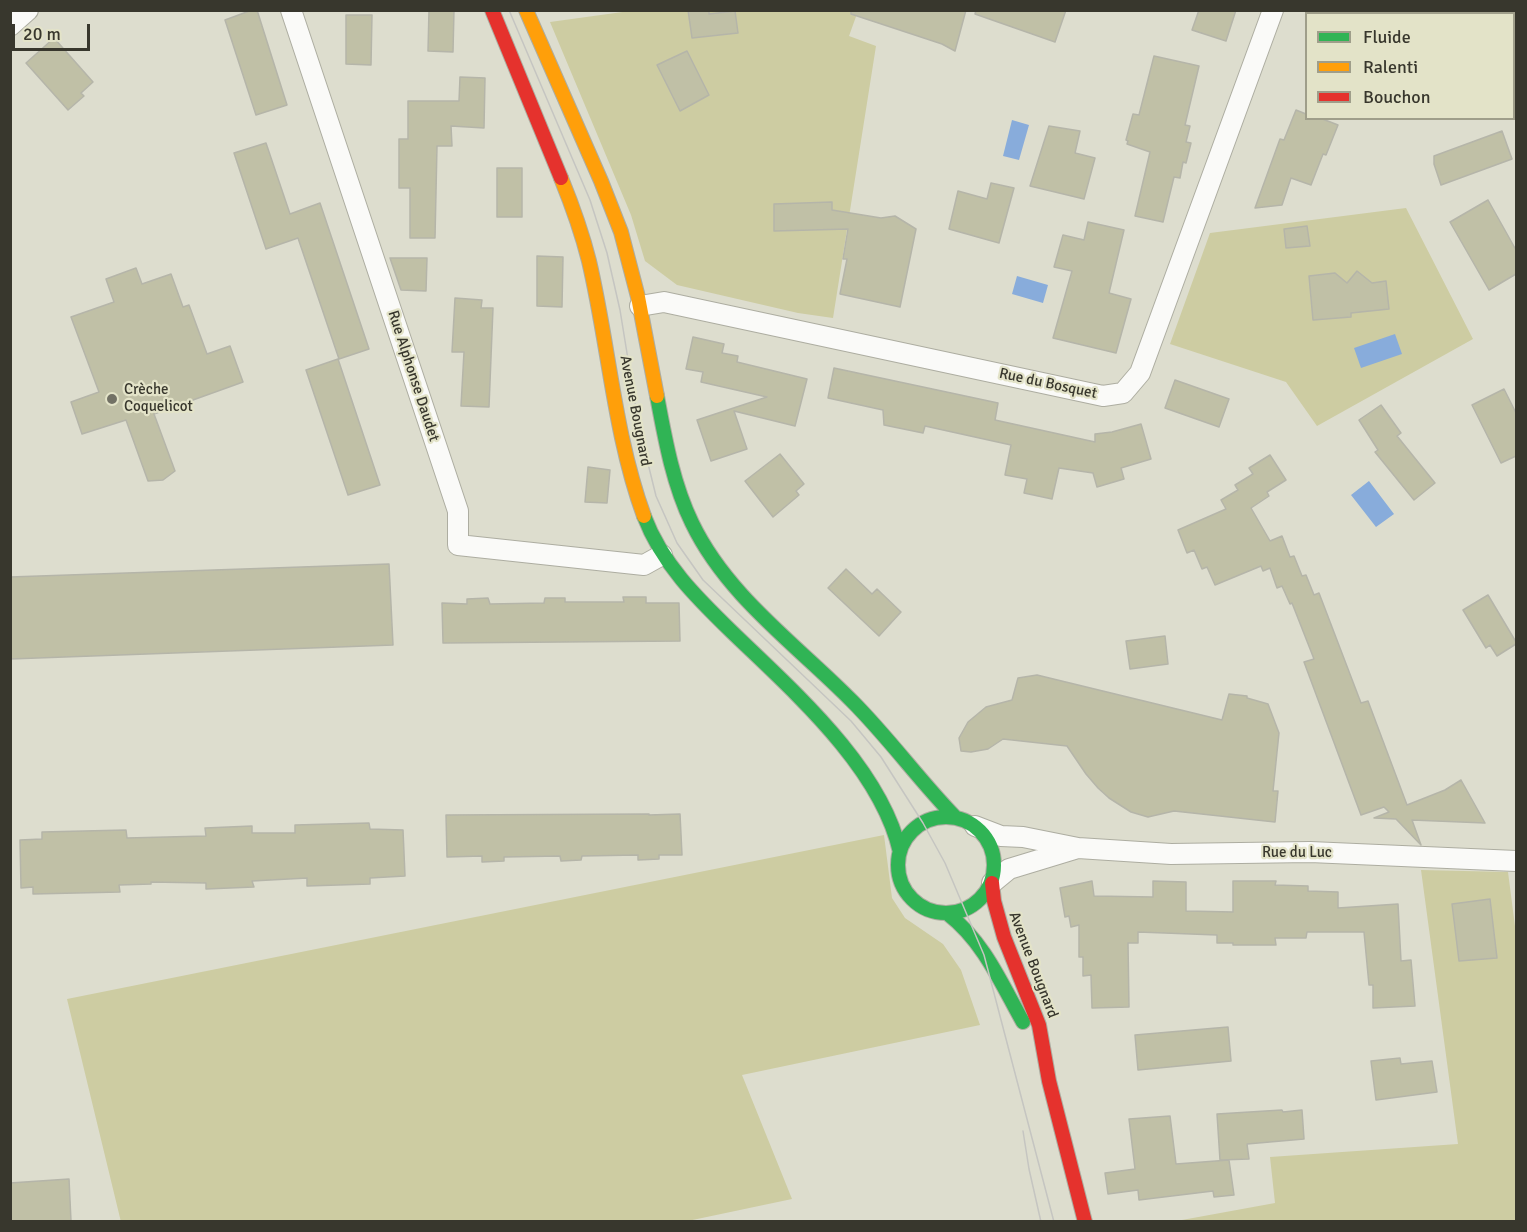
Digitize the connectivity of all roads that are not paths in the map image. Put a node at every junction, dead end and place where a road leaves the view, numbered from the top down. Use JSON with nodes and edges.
{"nodes":[{"id":1,"x":28,"y":10,"type":"edge"},
{"id":2,"x":291,"y":10,"type":"edge"},
{"id":3,"x":492,"y":10,"type":"edge"},
{"id":4,"x":526,"y":10,"type":"edge"},
{"id":5,"x":1273,"y":10,"type":"edge"},
{"id":6,"x":10,"y":26,"type":"edge"},
{"id":7,"x":640,"y":306,"type":"junction"},
{"id":8,"x":662,"y":555,"type":"junction"},
{"id":9,"x":955,"y":817,"type":"junction"},
{"id":10,"x":975,"y":826,"type":"junction"},
{"id":11,"x":1078,"y":848,"type":"junction"},
{"id":12,"x":900,"y":852,"type":"junction"},
{"id":13,"x":1516,"y":861,"type":"edge"},
{"id":14,"x":992,"y":883,"type":"junction"},
{"id":15,"x":948,"y":914,"type":"junction"},
{"id":16,"x":1044,"y":1059,"type":"junction"},
{"id":17,"x":1085,"y":1221,"type":"edge"}],
"edges":[{"from":1,"to":6,"type":"street"},
{"from":2,"to":8,"type":"street","name":"Rue Alphonse Daudet"},
{"from":3,"to":8,"type":"main road","name":"Avenue Bougnard"},
{"from":4,"to":7,"type":"main road","name":"Avenue Bougnard"},
{"from":5,"to":7,"type":"street","name":"Rue du Bosquet"},
{"from":7,"to":9,"type":"main road","name":"Avenue Bougnard"},
{"from":8,"to":12,"type":"main road","name":"Avenue Bougnard"},
{"from":9,"to":10,"type":"main road","name":"Avenue Bougnard"},
{"from":9,"to":12,"type":"main road"},
{"from":10,"to":11,"type":"street","name":"Rue du Luc"},
{"from":10,"to":14,"type":"main road","name":"Avenue Bougnard"},
{"from":11,"to":13,"type":"street","name":"Rue du Luc"},
{"from":11,"to":14,"type":"street","name":"Rue du Luc"},
{"from":12,"to":15,"type":"main road","name":"Avenue Bougnard"},
{"from":14,"to":15,"type":"main road"},
{"from":14,"to":16,"type":"main road","name":"Avenue Bougnard"},
{"from":15,"to":16,"type":"main road","name":"Avenue Bougnard"},
{"from":16,"to":17,"type":"main road","name":"Avenue Bougnard"}]}
